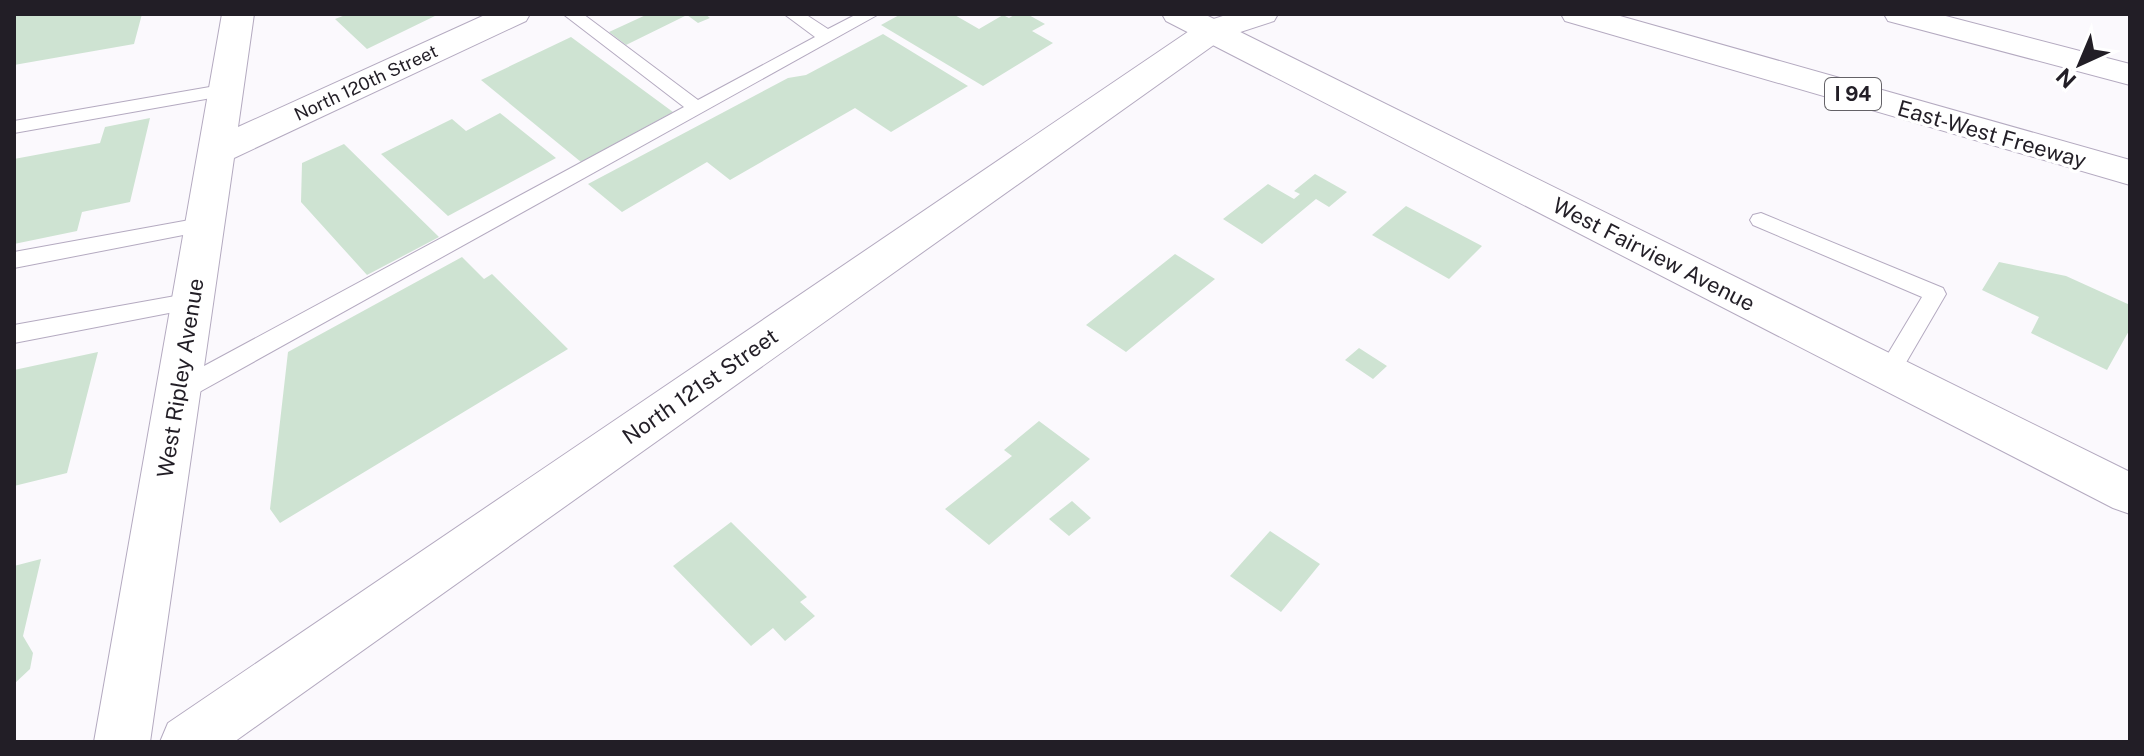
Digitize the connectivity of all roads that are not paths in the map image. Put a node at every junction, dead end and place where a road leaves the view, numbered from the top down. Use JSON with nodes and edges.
{"nodes":[{"id":1,"x":238,"y":14,"type":"edge"},
{"id":2,"x":514,"y":14,"type":"edge"},
{"id":3,"x":572,"y":14,"type":"edge"},
{"id":4,"x":793,"y":14,"type":"edge"},
{"id":5,"x":870,"y":14,"type":"edge"},
{"id":6,"x":1262,"y":14,"type":"edge"},
{"id":7,"x":1577,"y":14,"type":"edge"},
{"id":8,"x":1900,"y":14,"type":"edge"},
{"id":9,"x":1204,"y":19,"type":"edge"},
{"id":10,"x":828,"y":37,"type":"junction"},
{"id":11,"x":2130,"y":75,"type":"edge"},
{"id":12,"x":227,"y":90,"type":"junction"},
{"id":13,"x":697,"y":108,"type":"junction"},
{"id":14,"x":14,"y":127,"type":"edge"},
{"id":15,"x":218,"y":151,"type":"junction"},
{"id":16,"x":2130,"y":173,"type":"edge"},
{"id":17,"x":1761,"y":220,"type":"dead end"},
{"id":18,"x":206,"y":224,"type":"junction"},
{"id":19,"x":14,"y":260,"type":"edge"},
{"id":20,"x":192,"y":301,"type":"junction"},
{"id":21,"x":14,"y":334,"type":"edge"},
{"id":22,"x":1889,"y":372,"type":"junction"},
{"id":23,"x":176,"y":393,"type":"junction"},
{"id":24,"x":2130,"y":494,"type":"edge"},
{"id":25,"x":122,"y":742,"type":"edge"},
{"id":26,"x":188,"y":742,"type":"edge"}],
"edges":[{"from":1,"to":12,"type":"main road","name":"West Ripley Avenue"},
{"from":2,"to":15,"type":"main road","name":"North 120th Street"},
{"from":3,"to":13,"type":"lane"},
{"from":4,"to":10,"type":"lane"},
{"from":5,"to":10,"type":"lane"},
{"from":6,"to":9,"type":"main road","name":"North 121st Street"},
{"from":7,"to":16,"type":"main road","name":"East-West Freeway","number":"I 94"},
{"from":8,"to":11,"type":"main road"},
{"from":9,"to":22,"type":"main road","name":"West Fairview Avenue"},
{"from":9,"to":26,"type":"main road","name":"North 121st Street"},
{"from":10,"to":13,"type":"lane"},
{"from":12,"to":14,"type":"lane"},
{"from":12,"to":15,"type":"main road","name":"West Ripley Avenue"},
{"from":13,"to":23,"type":"lane"},
{"from":15,"to":18,"type":"main road","name":"West Ripley Avenue"},
{"from":17,"to":22,"type":"lane"},
{"from":18,"to":19,"type":"lane"},
{"from":18,"to":20,"type":"main road","name":"West Ripley Avenue"},
{"from":20,"to":21,"type":"lane"},
{"from":20,"to":23,"type":"main road","name":"West Ripley Avenue"},
{"from":22,"to":24,"type":"main road","name":"West Fairview Avenue"},
{"from":23,"to":25,"type":"main road","name":"West Ripley Avenue"}]}
